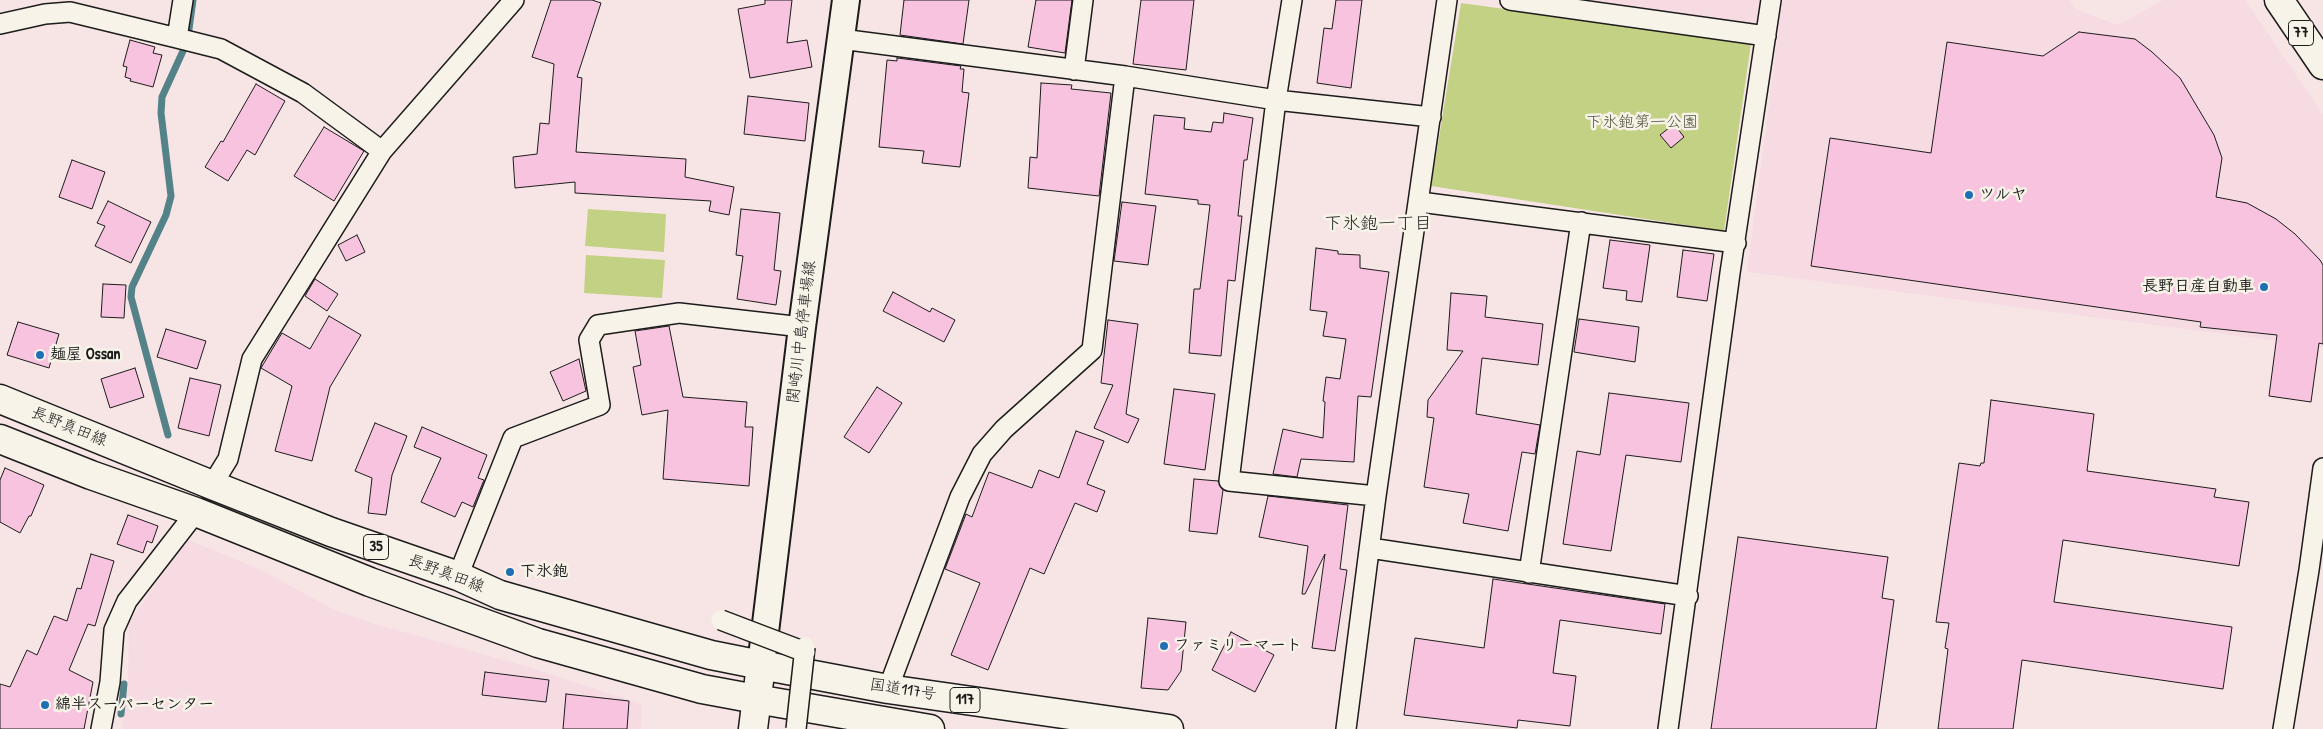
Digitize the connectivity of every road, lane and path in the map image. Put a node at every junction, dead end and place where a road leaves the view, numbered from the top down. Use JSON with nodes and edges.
{"nodes":[{"id":1,"x":183,"y":0,"type":"edge"},
{"id":2,"x":514,"y":0,"type":"edge"},
{"id":3,"x":846,"y":0,"type":"edge"},
{"id":4,"x":1083,"y":0,"type":"edge"},
{"id":5,"x":1292,"y":0,"type":"edge"},
{"id":6,"x":1447,"y":0,"type":"edge"},
{"id":7,"x":1510,"y":0,"type":"edge"},
{"id":8,"x":1771,"y":0,"type":"edge"},
{"id":9,"x":2278,"y":0,"type":"edge"},
{"id":10,"x":0,"y":24,"type":"edge"},
{"id":11,"x":1766,"y":36,"type":"junction"},
{"id":12,"x":177,"y":38,"type":"junction"},
{"id":13,"x":841,"y":39,"type":"junction"},
{"id":14,"x":2323,"y":66,"type":"edge"},
{"id":15,"x":1074,"y":70,"type":"junction"},
{"id":16,"x":1125,"y":76,"type":"junction"},
{"id":17,"x":1276,"y":100,"type":"junction"},
{"id":18,"x":1431,"y":117,"type":"junction"},
{"id":19,"x":382,"y":151,"type":"junction"},
{"id":20,"x":1420,"y":202,"type":"junction"},
{"id":21,"x":1581,"y":222,"type":"junction"},
{"id":22,"x":1736,"y":243,"type":"junction"},
{"id":23,"x":802,"y":327,"type":"junction"},
{"id":24,"x":0,"y":399,"type":"edge"},
{"id":25,"x":0,"y":439,"type":"edge"},
{"id":26,"x":2323,"y":468,"type":"edge"},
{"id":27,"x":212,"y":485,"type":"junction"},
{"id":28,"x":1376,"y":496,"type":"junction"},
{"id":29,"x":196,"y":512,"type":"junction"},
{"id":30,"x":1370,"y":548,"type":"junction"},
{"id":31,"x":1528,"y":573,"type":"junction"},
{"id":32,"x":458,"y":576,"type":"junction"},
{"id":33,"x":1688,"y":596,"type":"junction"},
{"id":34,"x":721,"y":620,"type":"dead end"},
{"id":35,"x":761,"y":665,"type":"junction"},
{"id":36,"x":888,"y":689,"type":"junction"},
{"id":37,"x":756,"y":700,"type":"junction"},
{"id":38,"x":101,"y":729,"type":"edge"},
{"id":39,"x":753,"y":729,"type":"edge"},
{"id":40,"x":796,"y":729,"type":"edge"},
{"id":41,"x":928,"y":729,"type":"edge"},
{"id":42,"x":1169,"y":729,"type":"edge"},
{"id":43,"x":1346,"y":729,"type":"edge"},
{"id":44,"x":1668,"y":729,"type":"edge"},
{"id":45,"x":2284,"y":729,"type":"edge"}],
"edges":[{"from":1,"to":12,"type":"street"},
{"from":2,"to":19,"type":"street"},
{"from":3,"to":13,"type":"main road","name":"関崎川中島停車場線"},
{"from":4,"to":15,"type":"street"},
{"from":5,"to":17,"type":"street"},
{"from":6,"to":18,"type":"street"},
{"from":7,"to":11,"type":"street"},
{"from":8,"to":11,"type":"street"},
{"from":9,"to":14,"type":"main road","number":"77"},
{"from":10,"to":12,"type":"street"},
{"from":11,"to":22,"type":"street"},
{"from":12,"to":19,"type":"street"},
{"from":13,"to":15,"type":"street"},
{"from":13,"to":23,"type":"main road","name":"関崎川中島停車場線"},
{"from":15,"to":16,"type":"street"},
{"from":16,"to":17,"type":"street"},
{"from":16,"to":36,"type":"street"},
{"from":17,"to":18,"type":"street"},
{"from":17,"to":28,"type":"street"},
{"from":18,"to":20,"type":"street"},
{"from":19,"to":27,"type":"street"},
{"from":20,"to":21,"type":"street"},
{"from":20,"to":28,"type":"street"},
{"from":21,"to":22,"type":"street"},
{"from":21,"to":31,"type":"street"},
{"from":22,"to":33,"type":"street"},
{"from":23,"to":32,"type":"street"},
{"from":23,"to":35,"type":"main road","name":"関崎川中島停車場線"},
{"from":24,"to":27,"type":"main road","name":"長野真田線","number":"35"},
{"from":25,"to":29,"type":"main road","name":"長野真田線","number":"35"},
{"from":26,"to":45,"type":"street"},
{"from":27,"to":32,"type":"main road","name":"長野真田線","number":"35"},
{"from":28,"to":30,"type":"street"},
{"from":29,"to":37,"type":"main road","name":"長野真田線","number":"35"},
{"from":29,"to":38,"type":"street"},
{"from":30,"to":31,"type":"street"},
{"from":30,"to":43,"type":"street"},
{"from":31,"to":33,"type":"street"},
{"from":32,"to":35,"type":"main road","name":"長野真田線","number":"35"},
{"from":33,"to":44,"type":"street"},
{"from":34,"to":40,"type":"street","bridge":true},
{"from":35,"to":36,"type":"main road","name":"国道117号","number":"117"},
{"from":35,"to":37,"type":"main road"},
{"from":36,"to":42,"type":"main road","name":"国道117号","number":"117"},
{"from":37,"to":39,"type":"main road"},
{"from":37,"to":41,"type":"main road","name":"国道117号"}]}
